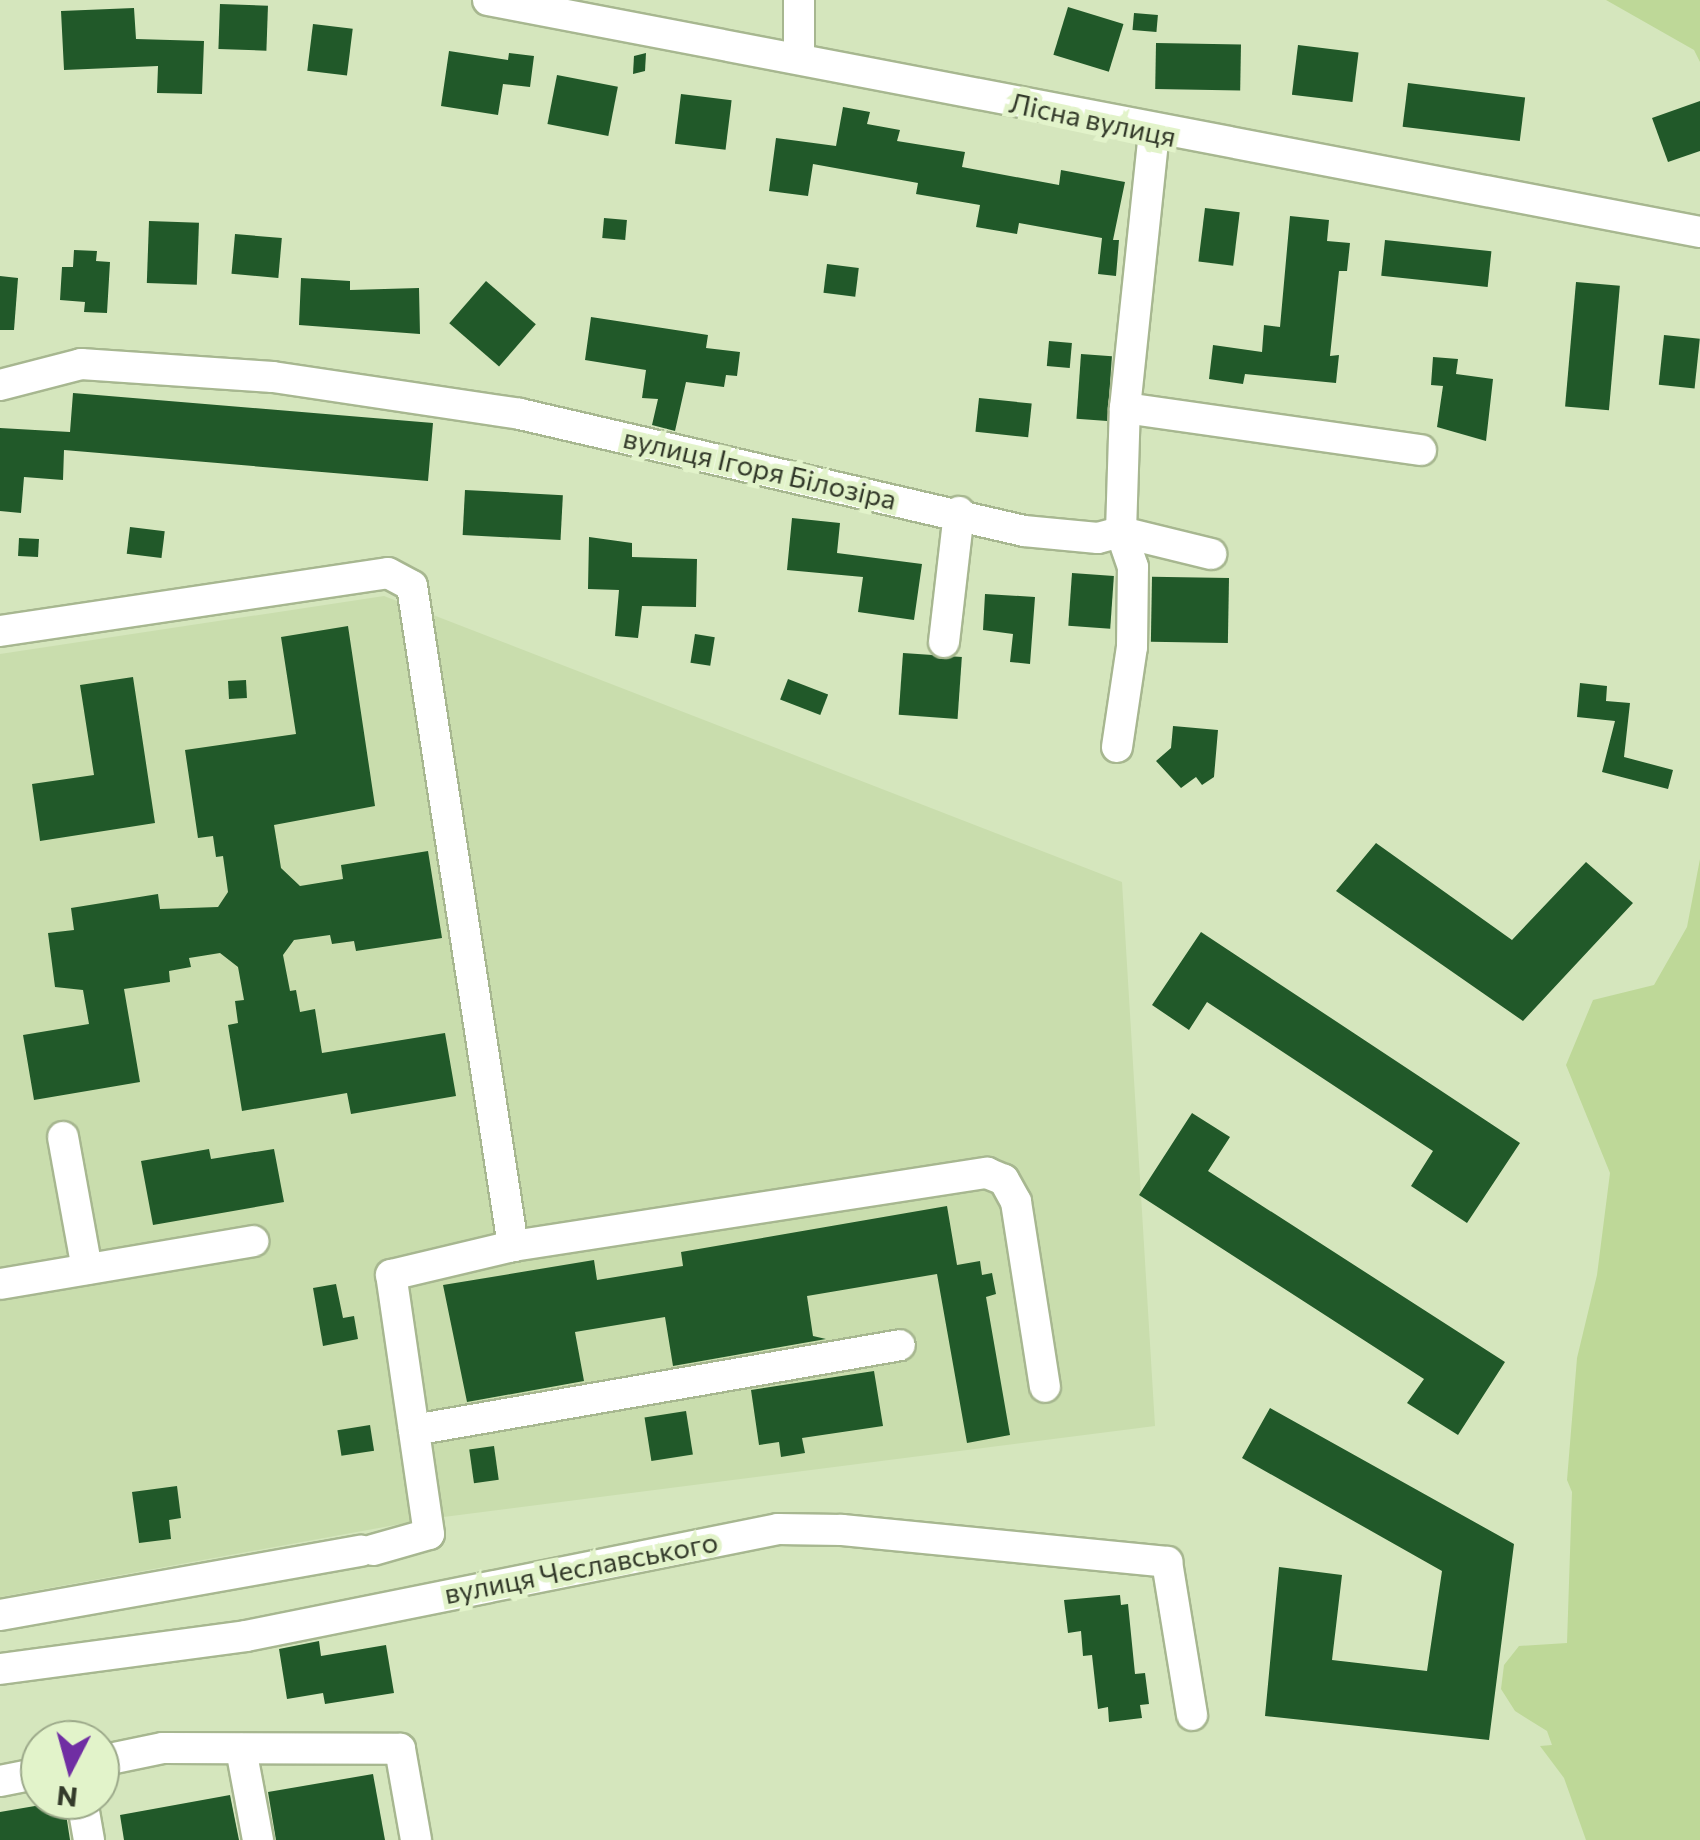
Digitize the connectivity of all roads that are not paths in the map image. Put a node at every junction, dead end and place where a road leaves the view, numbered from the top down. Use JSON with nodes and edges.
{"nodes":[{"id":1,"x":488,"y":0,"type":"edge"},
{"id":2,"x":798,"y":0,"type":"edge"},
{"id":3,"x":541,"y":5,"type":"edge"},
{"id":4,"x":800,"y":57,"type":"junction"},
{"id":5,"x":1154,"y":132,"type":"junction"},
{"id":6,"x":1700,"y":232,"type":"edge"},
{"id":7,"x":0,"y":385,"type":"edge"},
{"id":8,"x":1125,"y":408,"type":"junction"},
{"id":9,"x":1422,"y":450,"type":"dead end"},
{"id":10,"x":958,"y":512,"type":"junction"},
{"id":11,"x":1120,"y":532,"type":"junction"},
{"id":12,"x":1210,"y":554,"type":"dead end"},
{"id":13,"x":0,"y":631,"type":"edge"},
{"id":14,"x":944,"y":642,"type":"dead end"},
{"id":15,"x":1117,"y":747,"type":"dead end"},
{"id":16,"x":63,"y":1137,"type":"dead end"},
{"id":17,"x":254,"y":1240,"type":"dead end"},
{"id":18,"x":513,"y":1246,"type":"junction"},
{"id":19,"x":86,"y":1269,"type":"junction"},
{"id":20,"x":0,"y":1284,"type":"edge"},
{"id":21,"x":900,"y":1345,"type":"dead end"},
{"id":22,"x":1045,"y":1387,"type":"dead end"},
{"id":23,"x":414,"y":1430,"type":"junction"},
{"id":24,"x":0,"y":1615,"type":"edge"},
{"id":25,"x":0,"y":1669,"type":"edge"},
{"id":26,"x":1192,"y":1715,"type":"dead end"},
{"id":27,"x":241,"y":1749,"type":"junction"},
{"id":28,"x":120,"y":1756,"type":"edge"},
{"id":29,"x":258,"y":1840,"type":"edge"},
{"id":30,"x":416,"y":1840,"type":"edge"}],
"edges":[{"from":1,"to":3,"type":"street","name":"Лісна вулиця"},
{"from":2,"to":4,"type":"street"},
{"from":3,"to":4,"type":"street","name":"Лісна вулиця"},
{"from":4,"to":5,"type":"street","name":"Лісна вулиця"},
{"from":5,"to":6,"type":"street","name":"Лісна вулиця"},
{"from":5,"to":8,"type":"street"},
{"from":7,"to":10,"type":"street","name":"вулиця Ігоря Білозіра"},
{"from":8,"to":9,"type":"street"},
{"from":8,"to":11,"type":"street"},
{"from":10,"to":11,"type":"street","name":"вулиця Ігоря Білозіра"},
{"from":10,"to":14,"type":"street"},
{"from":11,"to":12,"type":"street"},
{"from":11,"to":15,"type":"street"},
{"from":13,"to":18,"type":"street"},
{"from":16,"to":19,"type":"street"},
{"from":17,"to":19,"type":"street"},
{"from":18,"to":22,"type":"street"},
{"from":18,"to":23,"type":"street"},
{"from":19,"to":20,"type":"street"},
{"from":21,"to":23,"type":"street"},
{"from":23,"to":24,"type":"street"},
{"from":25,"to":26,"type":"street","name":"вулиця Чеславського"},
{"from":27,"to":28,"type":"street"},
{"from":27,"to":29,"type":"street"},
{"from":27,"to":30,"type":"street"}]}
